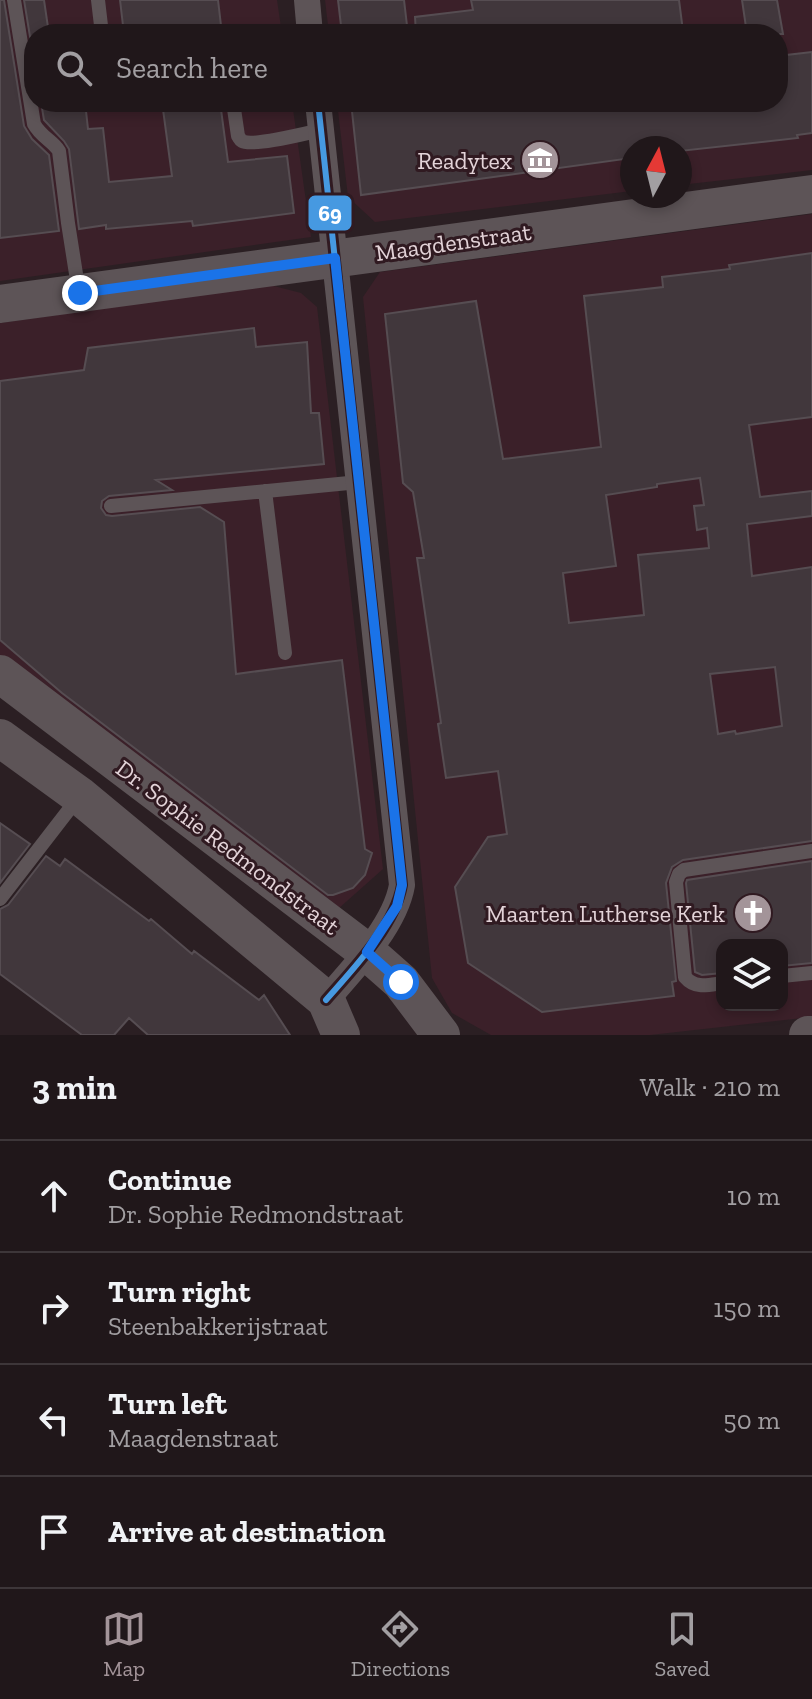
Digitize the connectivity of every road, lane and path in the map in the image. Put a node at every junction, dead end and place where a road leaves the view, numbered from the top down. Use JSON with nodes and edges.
{"nodes":[{"id":1,"x":14,"y":0,"type":"edge"},
{"id":2,"x":98,"y":0,"type":"edge"},
{"id":3,"x":307,"y":0,"type":"edge"},
{"id":4,"x":101,"y":24,"type":"edge"},
{"id":5,"x":309,"y":24,"type":"edge"},
{"id":6,"x":24,"y":62,"type":"edge"},
{"id":7,"x":32,"y":112,"type":"edge"},
{"id":8,"x":234,"y":112,"type":"edge"},
{"id":9,"x":319,"y":112,"type":"edge"},
{"id":10,"x":321,"y":130,"type":"junction"},
{"id":11,"x":812,"y":194,"type":"edge"},
{"id":12,"x":335,"y":258,"type":"junction"},
{"id":13,"x":80,"y":293,"type":"junction"},
{"id":14,"x":0,"y":304,"type":"edge"},
{"id":15,"x":359,"y":482,"type":"junction"},
{"id":16,"x":265,"y":491,"type":"junction"},
{"id":17,"x":111,"y":506,"type":"dead end"},
{"id":18,"x":285,"y":653,"type":"dead end"},
{"id":19,"x":0,"y":674,"type":"edge"},
{"id":20,"x":0,"y":738,"type":"edge"},
{"id":21,"x":80,"y":796,"type":"junction"},
{"id":22,"x":812,"y":851,"type":"edge"},
{"id":23,"x":0,"y":899,"type":"edge"},
{"id":24,"x":367,"y":952,"type":"junction"},
{"id":25,"x":812,"y":973,"type":"edge"},
{"id":26,"x":788,"y":975,"type":"edge"},
{"id":27,"x":716,"y":984,"type":"edge"},
{"id":28,"x":326,"y":1000,"type":"junction"},
{"id":29,"x":341,"y":1035,"type":"edge"},
{"id":30,"x":441,"y":1035,"type":"edge"}],
"edges":[{"from":1,"to":6,"type":"lane"},
{"from":2,"to":4,"type":"lane"},
{"from":3,"to":5,"type":"street"},
{"from":7,"to":13,"type":"lane"},
{"from":8,"to":10,"type":"lane"},
{"from":9,"to":10,"type":"street"},
{"from":10,"to":12,"type":"street"},
{"from":11,"to":12,"type":"street","name":"Maagdenstraat"},
{"from":12,"to":13,"type":"street","name":"Maagdenstraat"},
{"from":12,"to":15,"type":"street"},
{"from":13,"to":14,"type":"street","name":"Maagdenstraat"},
{"from":15,"to":16,"type":"lane"},
{"from":15,"to":24,"type":"street"},
{"from":16,"to":17,"type":"lane"},
{"from":16,"to":18,"type":"lane"},
{"from":19,"to":24,"type":"street","name":"Dr. Sophie Redmondstraat"},
{"from":20,"to":21,"type":"street","name":"Dr. Sophie Redmondstraat"},
{"from":21,"to":23,"type":"lane"},
{"from":21,"to":28,"type":"street","name":"Dr. Sophie Redmondstraat"},
{"from":22,"to":27,"type":"lane"},
{"from":24,"to":28,"type":"street"},
{"from":24,"to":30,"type":"street","name":"Dr. Sophie Redmondstraat"},
{"from":25,"to":26,"type":"lane"},
{"from":28,"to":29,"type":"street","name":"Dr. Sophie Redmondstraat"}]}
